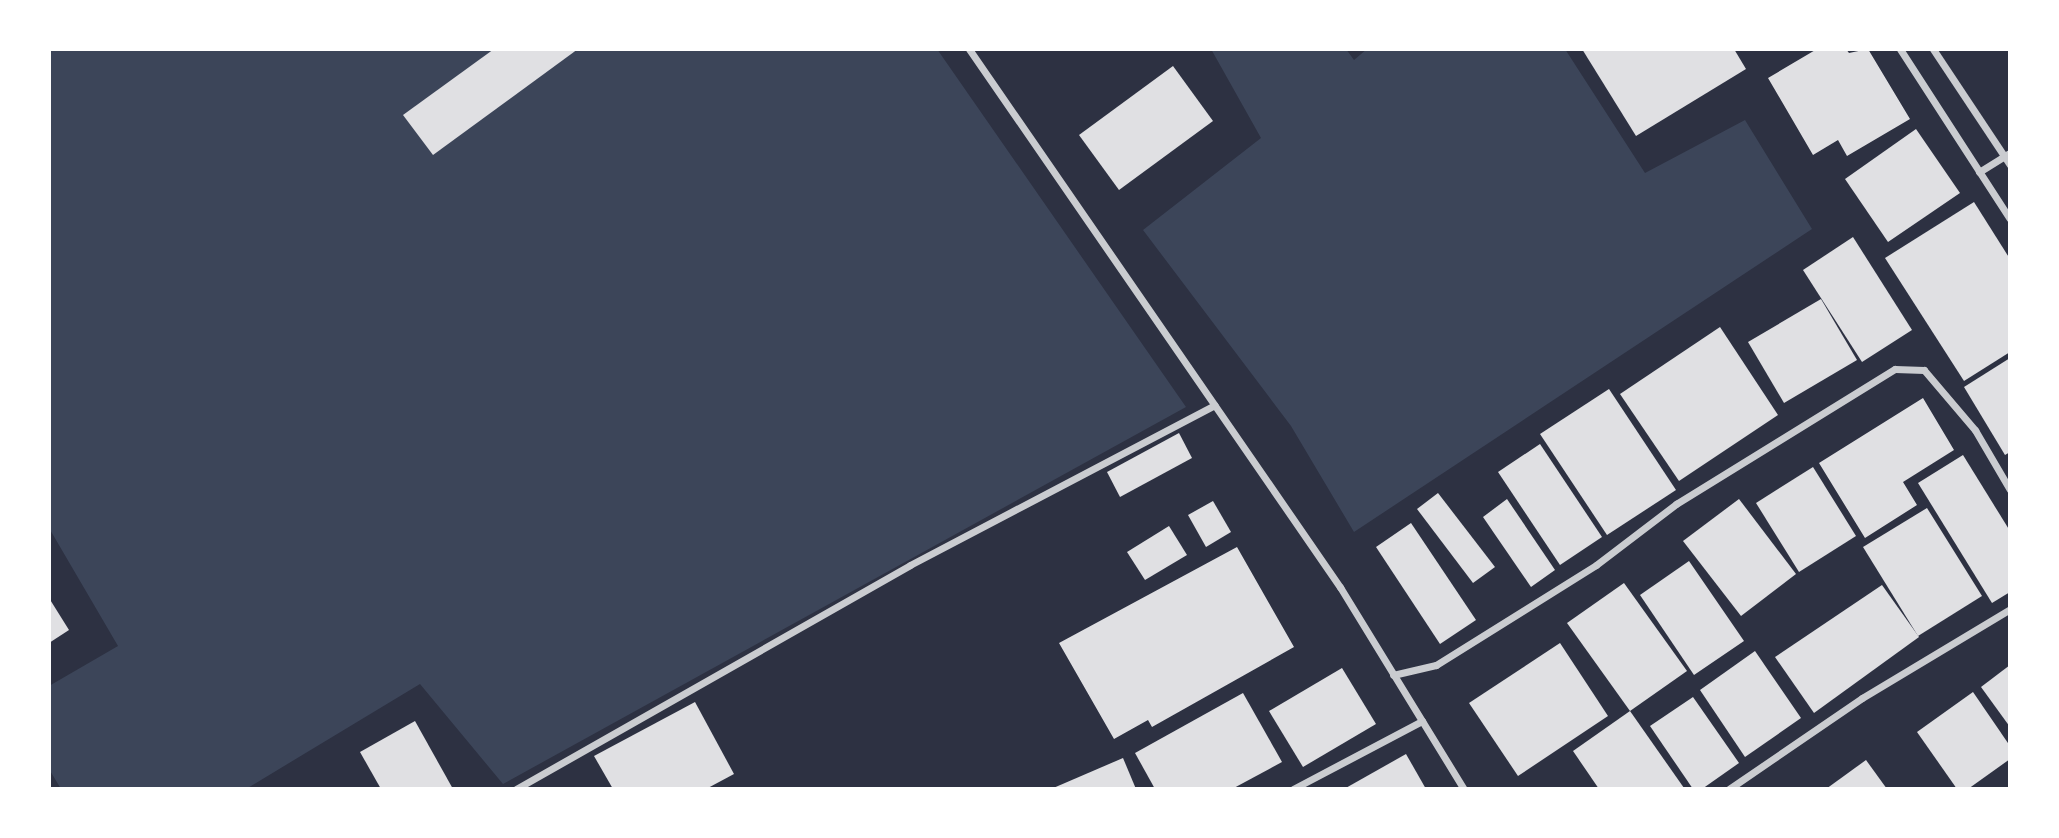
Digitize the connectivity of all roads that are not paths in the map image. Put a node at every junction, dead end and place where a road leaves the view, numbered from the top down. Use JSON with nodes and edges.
{"nodes":[{"id":1,"x":969,"y":49,"type":"edge"},
{"id":2,"x":1900,"y":49,"type":"edge"},
{"id":3,"x":1933,"y":49,"type":"edge"},
{"id":4,"x":2007,"y":155,"type":"edge"},
{"id":5,"x":2010,"y":165,"type":"edge"},
{"id":6,"x":1979,"y":172,"type":"junction"},
{"id":7,"x":2010,"y":219,"type":"edge"},
{"id":8,"x":1215,"y":405,"type":"junction"},
{"id":9,"x":2010,"y":490,"type":"edge"},
{"id":10,"x":2010,"y":609,"type":"edge"},
{"id":11,"x":1393,"y":675,"type":"junction"},
{"id":12,"x":1422,"y":721,"type":"junction"},
{"id":13,"x":516,"y":789,"type":"edge"},
{"id":14,"x":1293,"y":789,"type":"edge"},
{"id":15,"x":1464,"y":789,"type":"edge"},
{"id":16,"x":1729,"y":789,"type":"edge"}],
"edges":[{"from":1,"to":8,"type":"street"},
{"from":2,"to":6,"type":"street"},
{"from":3,"to":4,"type":"street"},
{"from":4,"to":5,"type":"street"},
{"from":4,"to":6,"type":"street"},
{"from":6,"to":7,"type":"street"},
{"from":8,"to":11,"type":"street"},
{"from":8,"to":13,"type":"street"},
{"from":9,"to":11,"type":"street"},
{"from":10,"to":16,"type":"street"},
{"from":11,"to":12,"type":"street"},
{"from":12,"to":14,"type":"street"},
{"from":12,"to":15,"type":"street"}]}
